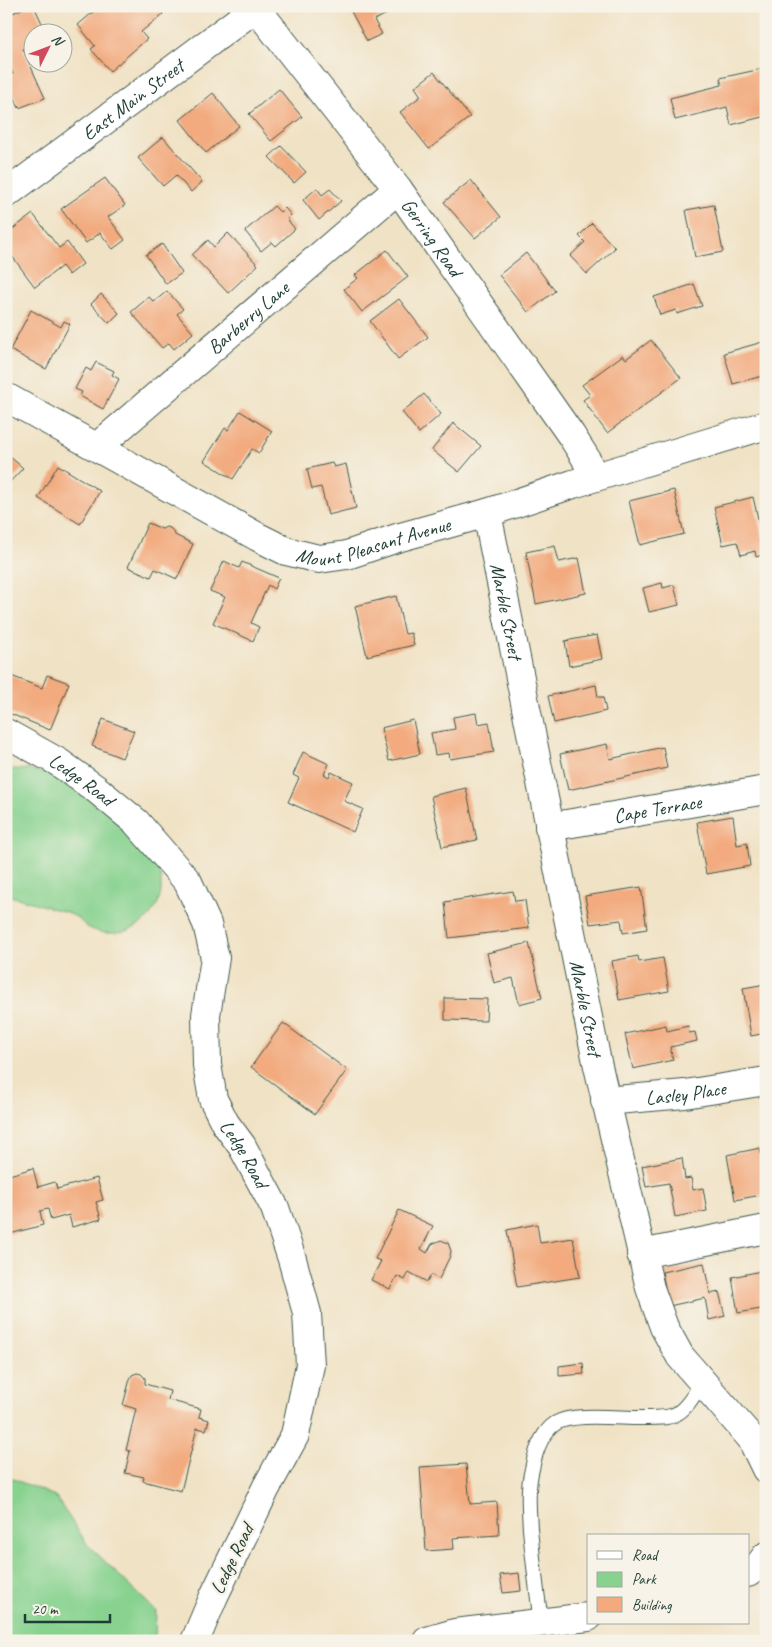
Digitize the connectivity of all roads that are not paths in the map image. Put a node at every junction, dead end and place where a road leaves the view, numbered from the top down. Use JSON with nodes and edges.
{"nodes":[{"id":1,"x":257,"y":7,"type":"edge"},
{"id":2,"x":398,"y":189,"type":"junction"},
{"id":3,"x":6,"y":194,"type":"edge"},
{"id":4,"x":6,"y":397,"type":"edge"},
{"id":5,"x":766,"y":426,"type":"edge"},
{"id":6,"x":97,"y":447,"type":"junction"},
{"id":7,"x":594,"y":477,"type":"junction"},
{"id":8,"x":487,"y":513,"type":"junction"},
{"id":9,"x":6,"y":733,"type":"edge"},
{"id":10,"x":766,"y":790,"type":"edge"},
{"id":11,"x":549,"y":828,"type":"junction"},
{"id":12,"x":766,"y":1081,"type":"edge"},
{"id":13,"x":606,"y":1101,"type":"junction"},
{"id":14,"x":766,"y":1229,"type":"edge"},
{"id":15,"x":641,"y":1254,"type":"junction"},
{"id":16,"x":703,"y":1382,"type":"junction"},
{"id":17,"x":766,"y":1469,"type":"edge"},
{"id":18,"x":766,"y":1556,"type":"edge"},
{"id":19,"x":750,"y":1572,"type":"edge"},
{"id":20,"x":587,"y":1617,"type":"edge"},
{"id":21,"x":541,"y":1623,"type":"junction"},
{"id":22,"x":195,"y":1641,"type":"edge"},
{"id":23,"x":427,"y":1641,"type":"edge"}],
"edges":[{"from":1,"to":2,"type":"street","name":"Gerring Road"},
{"from":1,"to":3,"type":"street","name":"East Main Street"},
{"from":2,"to":6,"type":"street","name":"Barberry Lane"},
{"from":2,"to":7,"type":"street","name":"Gerring Road"},
{"from":4,"to":6,"type":"street","name":"Mount Pleasant Avenue"},
{"from":5,"to":7,"type":"street","name":"Mount Pleasant Avenue"},
{"from":6,"to":8,"type":"street","name":"Mount Pleasant Avenue"},
{"from":7,"to":8,"type":"street","name":"Mount Pleasant Avenue"},
{"from":8,"to":11,"type":"street","name":"Marble Street"},
{"from":9,"to":22,"type":"street","name":"Ledge Road"},
{"from":10,"to":11,"type":"street","name":"Cape Terrace"},
{"from":11,"to":13,"type":"street","name":"Marble Street"},
{"from":12,"to":13,"type":"street","name":"Lasley Place"},
{"from":13,"to":15,"type":"street","name":"Marble Street"},
{"from":14,"to":15,"type":"street"},
{"from":15,"to":16,"type":"street","name":"Marble Street"},
{"from":16,"to":17,"type":"street","name":"Marble Street"},
{"from":16,"to":21,"type":"lane"},
{"from":18,"to":19,"type":"street"},
{"from":20,"to":21,"type":"street"},
{"from":21,"to":23,"type":"street"}]}
